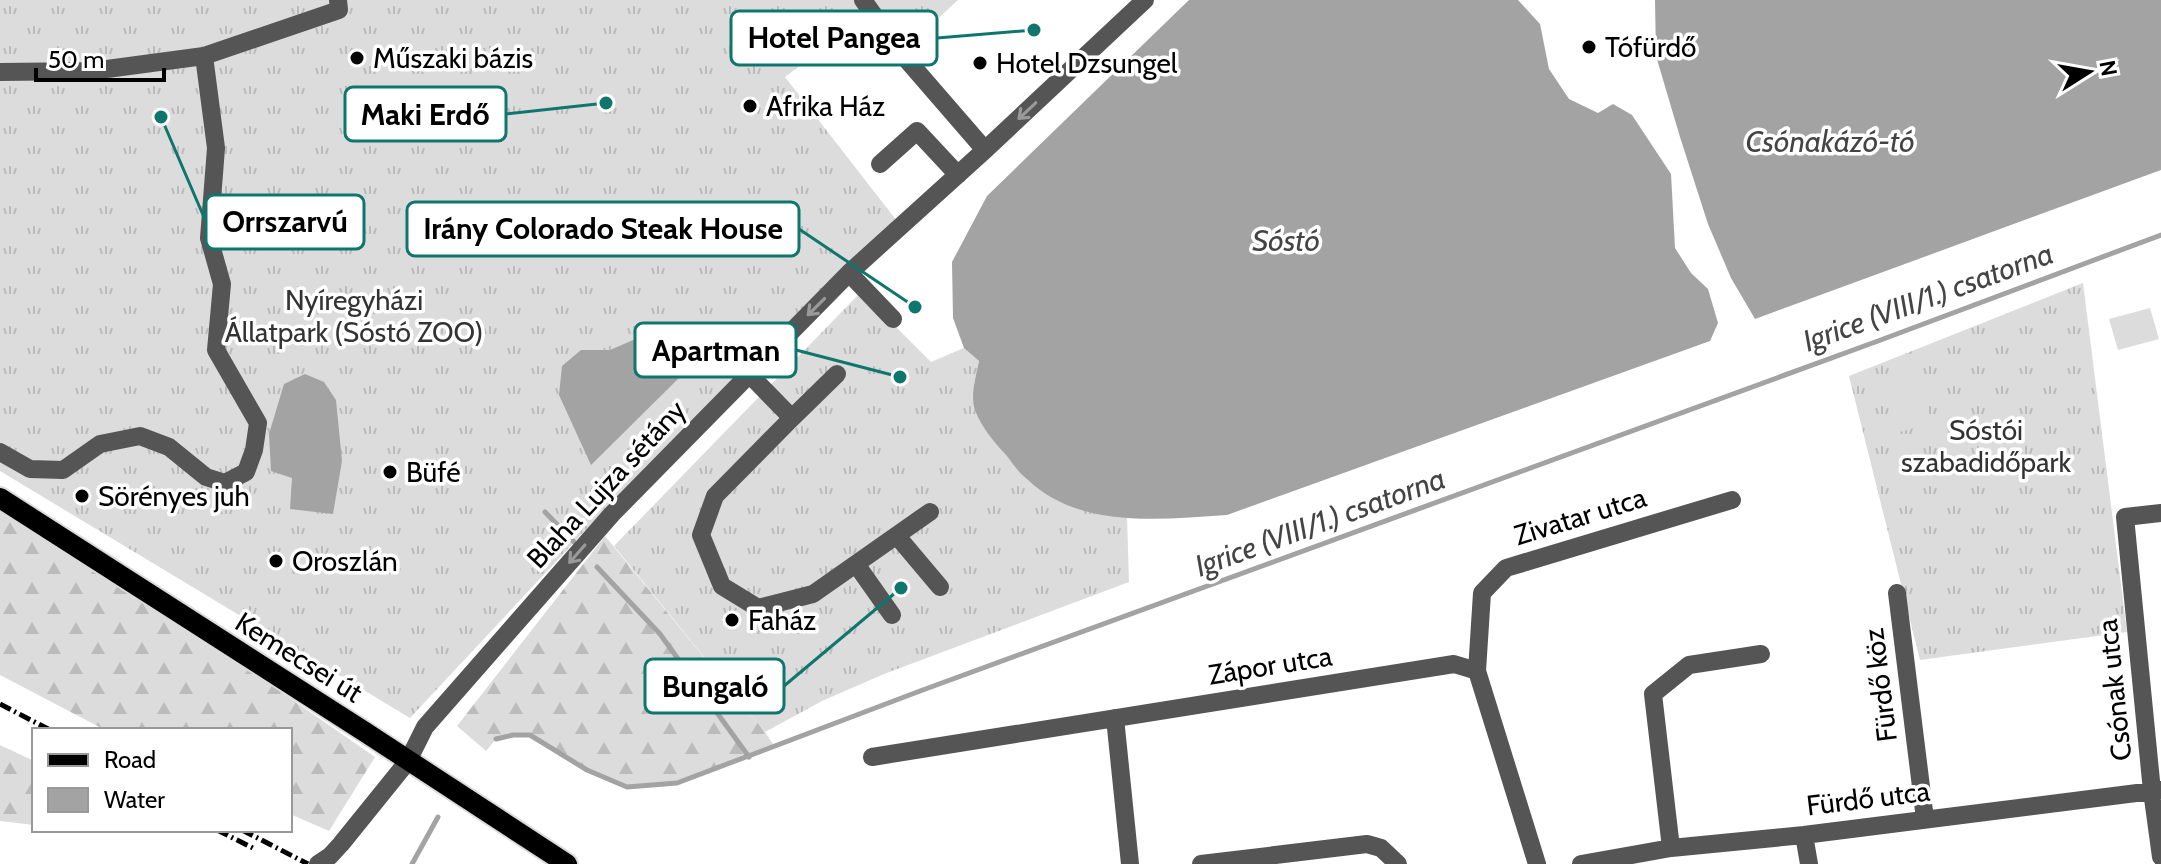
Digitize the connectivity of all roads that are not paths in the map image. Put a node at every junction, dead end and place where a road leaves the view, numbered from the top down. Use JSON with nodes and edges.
{"nodes":[{"id":1,"x":338,"y":0,"type":"edge"},
{"id":2,"x":863,"y":0,"type":"edge"},
{"id":3,"x":1145,"y":0,"type":"edge"},
{"id":4,"x":204,"y":56,"type":"junction"},
{"id":5,"x":0,"y":72,"type":"edge"},
{"id":6,"x":985,"y":150,"type":"junction"},
{"id":7,"x":880,"y":164,"type":"dead end"},
{"id":8,"x":958,"y":175,"type":"junction"},
{"id":9,"x":849,"y":273,"type":"junction"},
{"id":10,"x":893,"y":319,"type":"dead end"},
{"id":11,"x":749,"y":374,"type":"junction"},
{"id":12,"x":837,"y":374,"type":"dead end"},
{"id":13,"x":792,"y":418,"type":"junction"},
{"id":14,"x":0,"y":452,"type":"edge"},
{"id":15,"x":0,"y":498,"type":"edge"},
{"id":16,"x":1732,"y":500,"type":"dead end"},
{"id":17,"x":930,"y":512,"type":"dead end"},
{"id":18,"x":2161,"y":513,"type":"edge"},
{"id":19,"x":897,"y":536,"type":"junction"},
{"id":20,"x":856,"y":564,"type":"junction"},
{"id":21,"x":940,"y":587,"type":"dead end"},
{"id":22,"x":1897,"y":593,"type":"dead end"},
{"id":23,"x":892,"y":615,"type":"dead end"},
{"id":24,"x":1761,"y":654,"type":"dead end"},
{"id":25,"x":1477,"y":671,"type":"junction"},
{"id":26,"x":1115,"y":718,"type":"junction"},
{"id":27,"x":872,"y":757,"type":"dead end"},
{"id":28,"x":408,"y":761,"type":"junction"},
{"id":29,"x":2156,"y":790,"type":"edge"},
{"id":30,"x":1925,"y":819,"type":"junction"},
{"id":31,"x":1804,"y":835,"type":"junction"},
{"id":32,"x":1671,"y":848,"type":"junction"},
{"id":33,"x":2161,"y":857,"type":"edge"},
{"id":34,"x":1632,"y":860,"type":"edge"},
{"id":35,"x":318,"y":864,"type":"edge"},
{"id":36,"x":567,"y":864,"type":"edge"},
{"id":37,"x":1130,"y":864,"type":"edge"},
{"id":38,"x":1201,"y":864,"type":"edge"},
{"id":39,"x":1398,"y":864,"type":"edge"},
{"id":40,"x":1537,"y":864,"type":"edge"},
{"id":41,"x":1581,"y":864,"type":"edge"},
{"id":42,"x":1809,"y":864,"type":"edge"}],
"edges":[{"from":1,"to":4,"type":"street"},
{"from":2,"to":6,"type":"street"},
{"from":3,"to":6,"type":"street","name":"Blaha Lujza sétány","one_way":true},
{"from":4,"to":5,"type":"street"},
{"from":4,"to":14,"type":"street"},
{"from":6,"to":8,"type":"street","name":"Blaha Lujza sétány"},
{"from":7,"to":8,"type":"street"},
{"from":8,"to":9,"type":"street","name":"Blaha Lujza sétány"},
{"from":9,"to":10,"type":"street"},
{"from":9,"to":11,"type":"street","name":"Blaha Lujza sétány","one_way":true},
{"from":11,"to":13,"type":"street"},
{"from":11,"to":28,"type":"street","name":"Blaha Lujza sétány","one_way":true},
{"from":12,"to":13,"type":"street"},
{"from":13,"to":20,"type":"street"},
{"from":15,"to":28,"type":"main road","name":"Kemecsei út"},
{"from":16,"to":25,"type":"street","name":"Zivatar utca"},
{"from":17,"to":19,"type":"street"},
{"from":18,"to":29,"type":"street","name":"Csónak utca"},
{"from":19,"to":20,"type":"street"},
{"from":19,"to":21,"type":"street"},
{"from":20,"to":23,"type":"street"},
{"from":22,"to":30,"type":"street","name":"Fürdő köz"},
{"from":24,"to":32,"type":"street"},
{"from":25,"to":26,"type":"street","name":"Zápor utca"},
{"from":25,"to":40,"type":"street"},
{"from":26,"to":27,"type":"street","name":"Zápor utca"},
{"from":26,"to":37,"type":"street"},
{"from":28,"to":35,"type":"street","name":"Blaha Lujza sétány"},
{"from":28,"to":36,"type":"main road","name":"Kemecsei út"},
{"from":29,"to":30,"type":"street","name":"Fürdő utca"},
{"from":29,"to":33,"type":"street","name":"Csónak utca"},
{"from":30,"to":31,"type":"street","name":"Fürdő utca"},
{"from":31,"to":32,"type":"street","name":"Fürdő utca"},
{"from":31,"to":42,"type":"street"},
{"from":32,"to":34,"type":"street","name":"Fürdő utca"},
{"from":34,"to":41,"type":"street","name":"Fürdő utca"},
{"from":38,"to":39,"type":"street"}]}
